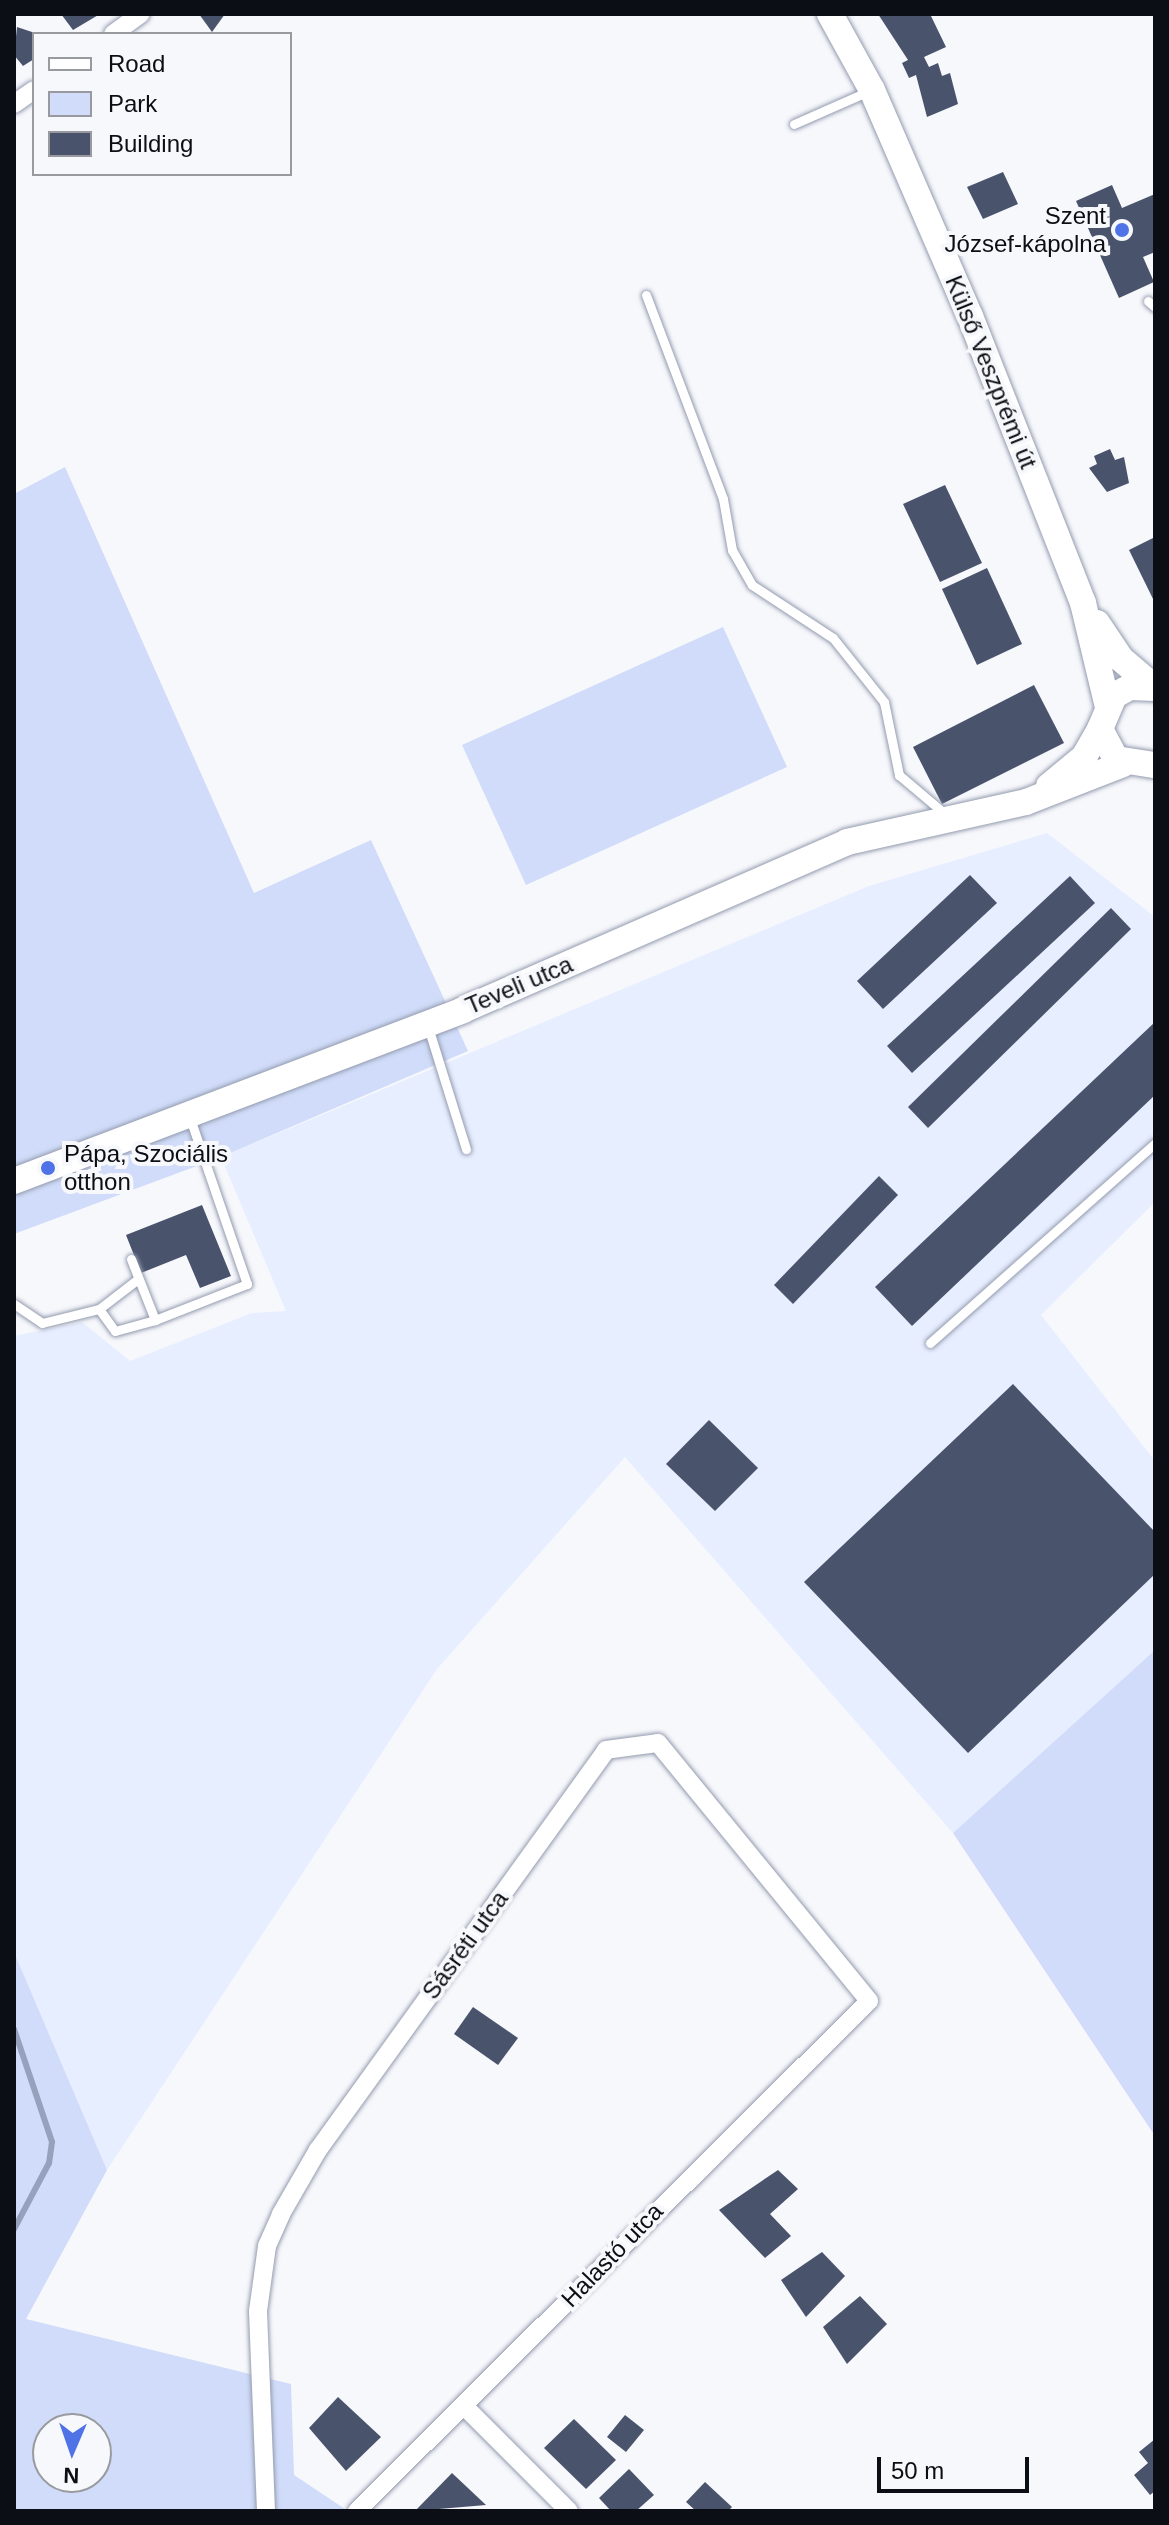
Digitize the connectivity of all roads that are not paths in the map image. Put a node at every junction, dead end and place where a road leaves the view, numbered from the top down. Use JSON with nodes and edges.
{"nodes":[{"id":1,"x":141,"y":14,"type":"edge"},
{"id":2,"x":830,"y":14,"type":"edge"},
{"id":3,"x":116,"y":32,"type":"edge"},
{"id":4,"x":872,"y":90,"type":"junction"},
{"id":5,"x":32,"y":91,"type":"edge"},
{"id":6,"x":14,"y":104,"type":"edge"},
{"id":7,"x":794,"y":124,"type":"dead end"},
{"id":8,"x":646,"y":295,"type":"dead end"},
{"id":9,"x":1083,"y":603,"type":"junction"},
{"id":10,"x":1155,"y":688,"type":"edge"},
{"id":11,"x":1107,"y":703,"type":"junction"},
{"id":12,"x":1100,"y":729,"type":"junction"},
{"id":13,"x":1143,"y":770,"type":"edge"},
{"id":14,"x":1026,"y":802,"type":"junction"},
{"id":15,"x":956,"y":821,"type":"junction"},
{"id":16,"x":426,"y":1024,"type":"junction"},
{"id":17,"x":188,"y":1115,"type":"junction"},
{"id":18,"x":1155,"y":1143,"type":"edge"},
{"id":19,"x":466,"y":1149,"type":"dead end"},
{"id":20,"x":14,"y":1181,"type":"edge"},
{"id":21,"x":131,"y":1259,"type":"dead end"},
{"id":22,"x":138,"y":1279,"type":"junction"},
{"id":23,"x":14,"y":1304,"type":"edge"},
{"id":24,"x":99,"y":1309,"type":"junction"},
{"id":25,"x":155,"y":1320,"type":"junction"},
{"id":26,"x":930,"y":1343,"type":"dead end"},
{"id":27,"x":869,"y":2001,"type":"joint"},
{"id":28,"x":465,"y":2407,"type":"junction"},
{"id":29,"x":266,"y":2511,"type":"edge"},
{"id":30,"x":357,"y":2511,"type":"edge"},
{"id":31,"x":569,"y":2511,"type":"edge"}],
"edges":[{"from":1,"to":3,"type":"street"},
{"from":2,"to":4,"type":"main road","name":"Külső Veszprémi út"},
{"from":4,"to":7,"type":"lane"},
{"from":4,"to":9,"type":"main road","name":"Külső Veszprémi út"},
{"from":5,"to":6,"type":"street"},
{"from":8,"to":15,"type":"lane"},
{"from":9,"to":10,"type":"main road","name":"Külső Veszprémi út"},
{"from":9,"to":11,"type":"main road","name":"Külső Veszprémi út"},
{"from":10,"to":11,"type":"main road"},
{"from":11,"to":12,"type":"main road"},
{"from":12,"to":13,"type":"main road"},
{"from":12,"to":14,"type":"main road","name":"Teveli utca"},
{"from":13,"to":14,"type":"main road","name":"Teveli utca"},
{"from":14,"to":15,"type":"main road","name":"Teveli utca"},
{"from":15,"to":16,"type":"main road","name":"Teveli utca"},
{"from":16,"to":17,"type":"main road","name":"Teveli utca"},
{"from":16,"to":19,"type":"lane"},
{"from":17,"to":20,"type":"main road","name":"Teveli utca"},
{"from":17,"to":25,"type":"lane"},
{"from":18,"to":26,"type":"lane"},
{"from":21,"to":22,"type":"lane"},
{"from":22,"to":24,"type":"lane"},
{"from":22,"to":25,"type":"lane"},
{"from":23,"to":24,"type":"lane"},
{"from":24,"to":25,"type":"lane"},
{"from":27,"to":28,"type":"street","name":"Halastó utca"},
{"from":27,"to":29,"type":"street","name":"Sásréti utca"},
{"from":28,"to":30,"type":"street","name":"Halastó utca"},
{"from":28,"to":31,"type":"street"}]}
